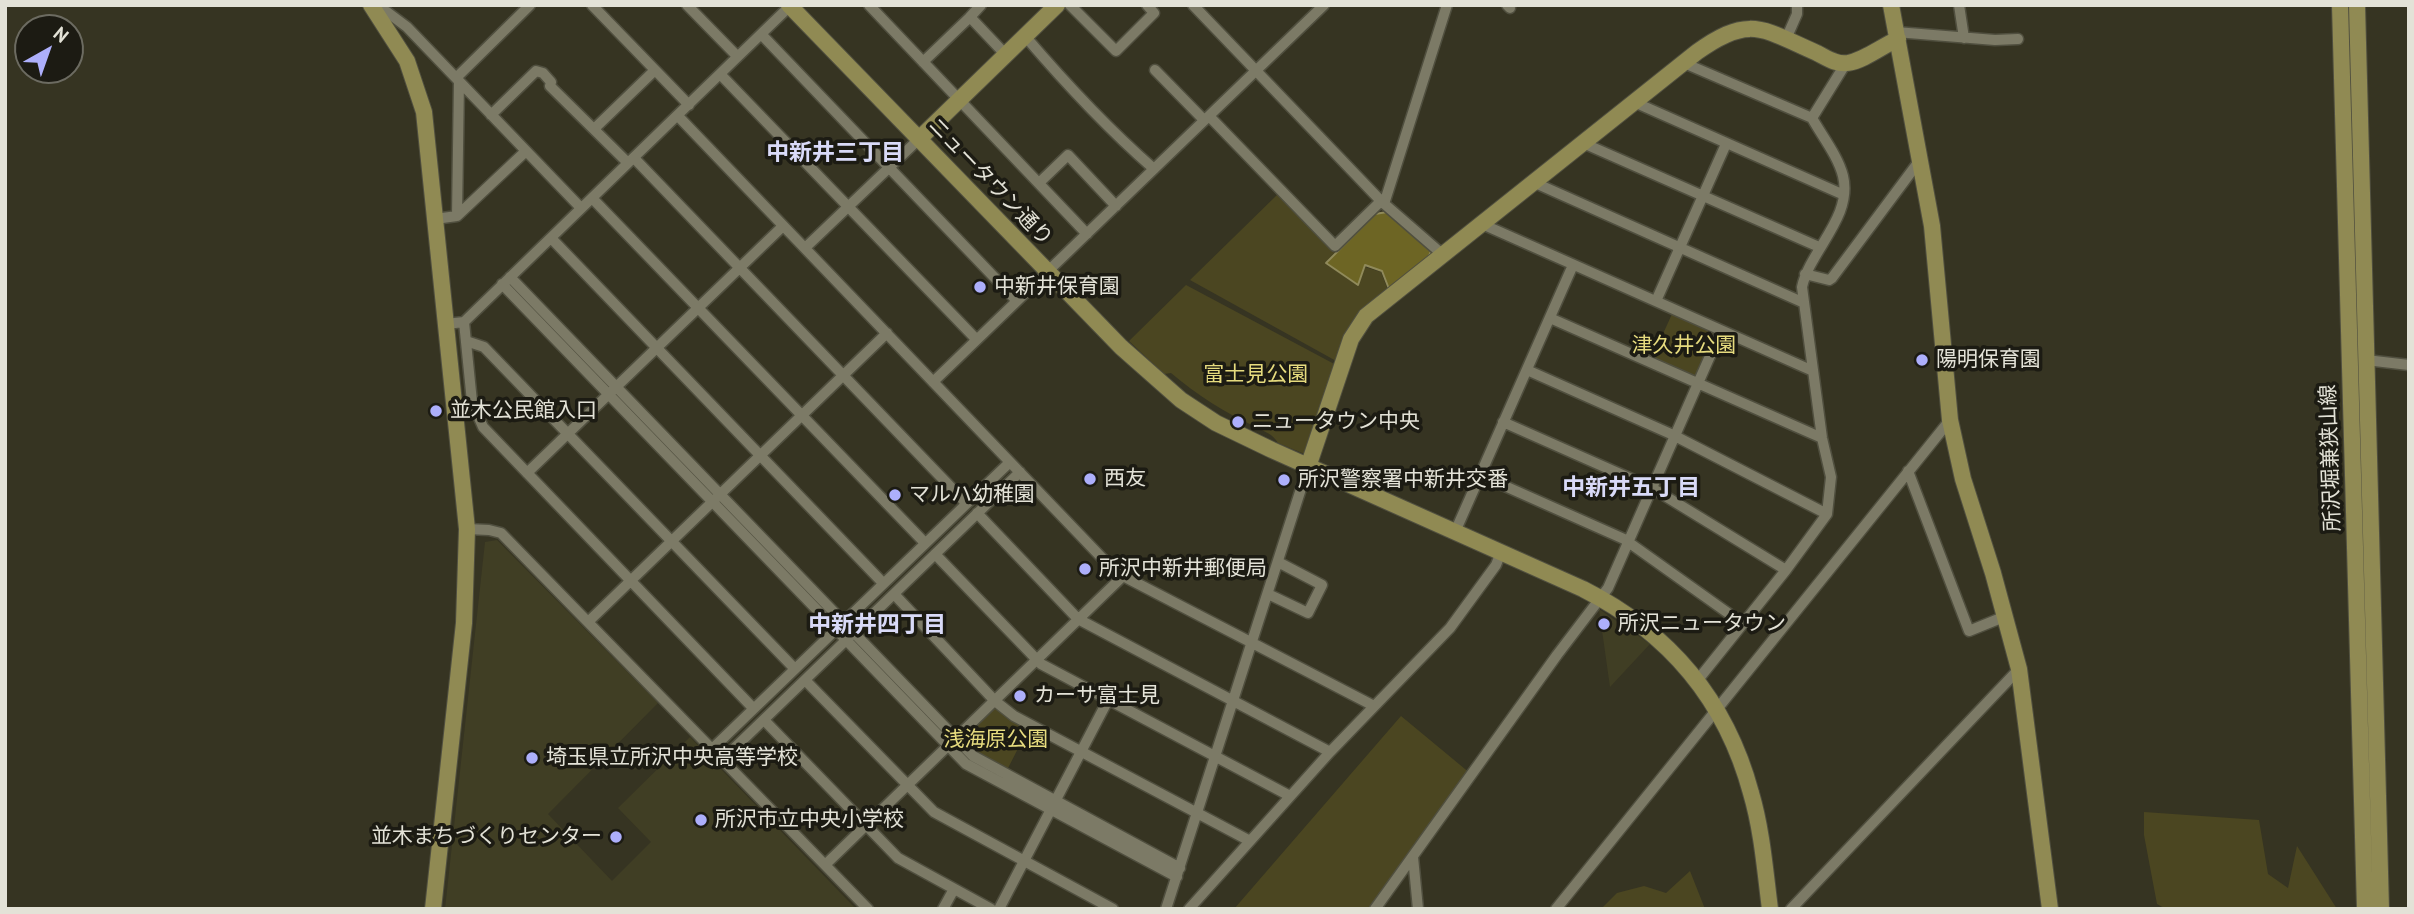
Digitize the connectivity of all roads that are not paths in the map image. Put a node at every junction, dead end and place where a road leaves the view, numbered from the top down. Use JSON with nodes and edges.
{"nodes":[{"id":1,"x":530,"y":5,"type":"edge"},
{"id":2,"x":592,"y":5,"type":"edge"},
{"id":3,"x":687,"y":5,"type":"edge"},
{"id":4,"x":869,"y":5,"type":"edge"},
{"id":5,"x":981,"y":5,"type":"edge"},
{"id":6,"x":1057,"y":5,"type":"edge"},
{"id":7,"x":1070,"y":5,"type":"edge"},
{"id":8,"x":1147,"y":5,"type":"edge"},
{"id":9,"x":1193,"y":5,"type":"edge"},
{"id":10,"x":1324,"y":5,"type":"edge"},
{"id":11,"x":1447,"y":5,"type":"edge"},
{"id":12,"x":1797,"y":5,"type":"edge"},
{"id":13,"x":1891,"y":5,"type":"edge"},
{"id":14,"x":1959,"y":5,"type":"edge"},
{"id":15,"x":2340,"y":5,"type":"edge"},
{"id":16,"x":2357,"y":5,"type":"edge"},
{"id":17,"x":790,"y":6,"type":"edge"},
{"id":18,"x":373,"y":7,"type":"edge"},
{"id":19,"x":970,"y":17,"type":"junction"},
{"id":20,"x":761,"y":34,"type":"junction"},
{"id":21,"x":1025,"y":36,"type":"junction"},
{"id":22,"x":1897,"y":36,"type":"junction"},
{"id":23,"x":1964,"y":38,"type":"junction"},
{"id":24,"x":1786,"y":39,"type":"junction"},
{"id":25,"x":2018,"y":39,"type":"dead end"},
{"id":26,"x":1006,"y":55,"type":"junction"},
{"id":27,"x":737,"y":56,"type":"junction"},
{"id":28,"x":923,"y":62,"type":"junction"},
{"id":29,"x":1684,"y":63,"type":"junction"},
{"id":30,"x":1846,"y":63,"type":"junction"},
{"id":31,"x":1256,"y":69,"type":"junction"},
{"id":32,"x":655,"y":70,"type":"junction"},
{"id":33,"x":1155,"y":70,"type":"dead end"},
{"id":34,"x":720,"y":74,"type":"junction"},
{"id":35,"x":458,"y":80,"type":"junction"},
{"id":36,"x":960,"y":100,"type":"junction"},
{"id":37,"x":1634,"y":102,"type":"junction"},
{"id":38,"x":689,"y":105,"type":"junction"},
{"id":39,"x":491,"y":114,"type":"junction"},
{"id":40,"x":678,"y":116,"type":"junction"},
{"id":41,"x":1206,"y":118,"type":"junction"},
{"id":42,"x":1812,"y":118,"type":"junction"},
{"id":43,"x":594,"y":129,"type":"junction"},
{"id":44,"x":919,"y":139,"type":"junction"},
{"id":45,"x":1583,"y":143,"type":"junction"},
{"id":46,"x":1726,"y":144,"type":"junction"},
{"id":47,"x":526,"y":151,"type":"junction"},
{"id":48,"x":1920,"y":160,"type":"junction"},
{"id":49,"x":631,"y":161,"type":"junction"},
{"id":50,"x":890,"y":167,"type":"junction"},
{"id":51,"x":1154,"y":169,"type":"junction"},
{"id":52,"x":1040,"y":182,"type":"junction"},
{"id":53,"x":1533,"y":182,"type":"junction"},
{"id":54,"x":1844,"y":195,"type":"junction"},
{"id":55,"x":1702,"y":196,"type":"junction"},
{"id":56,"x":592,"y":198,"type":"junction"},
{"id":57,"x":1382,"y":202,"type":"junction"},
{"id":58,"x":1116,"y":206,"type":"junction"},
{"id":59,"x":581,"y":208,"type":"junction"},
{"id":60,"x":847,"y":208,"type":"junction"},
{"id":61,"x":457,"y":216,"type":"junction"},
{"id":62,"x":435,"y":219,"type":"junction"},
{"id":63,"x":1482,"y":224,"type":"junction"},
{"id":64,"x":783,"y":226,"type":"junction"},
{"id":65,"x":1087,"y":234,"type":"junction"},
{"id":66,"x":551,"y":238,"type":"junction"},
{"id":67,"x":1819,"y":247,"type":"junction"},
{"id":68,"x":805,"y":248,"type":"junction"},
{"id":69,"x":1679,"y":248,"type":"junction"},
{"id":70,"x":1442,"y":254,"type":"junction"},
{"id":71,"x":1573,"y":265,"type":"junction"},
{"id":72,"x":740,"y":269,"type":"junction"},
{"id":73,"x":1047,"y":272,"type":"junction"},
{"id":74,"x":1805,"y":274,"type":"junction"},
{"id":75,"x":506,"y":280,"type":"junction"},
{"id":76,"x":1017,"y":301,"type":"junction"},
{"id":77,"x":1656,"y":301,"type":"junction"},
{"id":78,"x":1802,"y":302,"type":"junction"},
{"id":79,"x":698,"y":308,"type":"junction"},
{"id":80,"x":1550,"y":318,"type":"junction"},
{"id":81,"x":464,"y":323,"type":"junction"},
{"id":82,"x":446,"y":324,"type":"junction"},
{"id":83,"x":1721,"y":331,"type":"junction"},
{"id":84,"x":887,"y":334,"type":"junction"},
{"id":85,"x":976,"y":340,"type":"junction"},
{"id":86,"x":466,"y":341,"type":"junction"},
{"id":87,"x":656,"y":347,"type":"junction"},
{"id":88,"x":2367,"y":359,"type":"junction"},
{"id":89,"x":2409,"y":365,"type":"edge"},
{"id":90,"x":1527,"y":370,"type":"junction"},
{"id":91,"x":1813,"y":371,"type":"junction"},
{"id":92,"x":843,"y":376,"type":"junction"},
{"id":93,"x":933,"y":382,"type":"junction"},
{"id":94,"x":1698,"y":383,"type":"junction"},
{"id":95,"x":612,"y":390,"type":"junction"},
{"id":96,"x":802,"y":415,"type":"junction"},
{"id":97,"x":1950,"y":419,"type":"junction"},
{"id":98,"x":1503,"y":422,"type":"junction"},
{"id":99,"x":568,"y":433,"type":"junction"},
{"id":100,"x":1675,"y":436,"type":"junction"},
{"id":101,"x":1822,"y":438,"type":"junction"},
{"id":102,"x":761,"y":455,"type":"junction"},
{"id":103,"x":1010,"y":462,"type":"junction"},
{"id":104,"x":1308,"y":467,"type":"junction"},
{"id":105,"x":1908,"y":471,"type":"junction"},
{"id":106,"x":1020,"y":472,"type":"junction"},
{"id":107,"x":527,"y":473,"type":"junction"},
{"id":108,"x":1480,"y":475,"type":"junction"},
{"id":109,"x":1652,"y":488,"type":"junction"},
{"id":110,"x":716,"y":498,"type":"junction"},
{"id":111,"x":967,"y":503,"type":"junction"},
{"id":112,"x":978,"y":513,"type":"junction"},
{"id":113,"x":1827,"y":514,"type":"junction"},
{"id":114,"x":467,"y":529,"type":"junction"},
{"id":115,"x":1455,"y":532,"type":"junction"},
{"id":116,"x":671,"y":541,"type":"junction"},
{"id":117,"x":1629,"y":542,"type":"junction"},
{"id":118,"x":925,"y":543,"type":"junction"},
{"id":119,"x":1501,"y":552,"type":"junction"},
{"id":120,"x":935,"y":554,"type":"junction"},
{"id":121,"x":1278,"y":562,"type":"junction"},
{"id":122,"x":1786,"y":570,"type":"junction"},
{"id":123,"x":1124,"y":576,"type":"junction"},
{"id":124,"x":630,"y":581,"type":"junction"},
{"id":125,"x":883,"y":583,"type":"junction"},
{"id":126,"x":894,"y":594,"type":"junction"},
{"id":127,"x":1268,"y":594,"type":"junction"},
{"id":128,"x":1601,"y":598,"type":"junction"},
{"id":129,"x":2006,"y":616,"type":"junction"},
{"id":130,"x":1078,"y":620,"type":"junction"},
{"id":131,"x":588,"y":622,"type":"junction"},
{"id":132,"x":1742,"y":624,"type":"junction"},
{"id":133,"x":839,"y":626,"type":"junction"},
{"id":134,"x":849,"y":636,"type":"junction"},
{"id":135,"x":1252,"y":644,"type":"junction"},
{"id":136,"x":1037,"y":660,"type":"junction"},
{"id":137,"x":794,"y":668,"type":"junction"},
{"id":138,"x":2020,"y":669,"type":"junction"},
{"id":139,"x":805,"y":680,"type":"junction"},
{"id":140,"x":1697,"y":681,"type":"junction"},
{"id":141,"x":1108,"y":700,"type":"junction"},
{"id":142,"x":995,"y":701,"type":"junction"},
{"id":143,"x":1233,"y":701,"type":"junction"},
{"id":144,"x":1374,"y":706,"type":"junction"},
{"id":145,"x":753,"y":708,"type":"junction"},
{"id":146,"x":1717,"y":710,"type":"junction"},
{"id":147,"x":764,"y":720,"type":"junction"},
{"id":148,"x":952,"y":742,"type":"junction"},
{"id":149,"x":712,"y":749,"type":"junction"},
{"id":150,"x":1082,"y":751,"type":"junction"},
{"id":151,"x":1330,"y":752,"type":"junction"},
{"id":152,"x":1215,"y":757,"type":"junction"},
{"id":153,"x":722,"y":760,"type":"junction"},
{"id":154,"x":906,"y":786,"type":"junction"},
{"id":155,"x":1290,"y":796,"type":"junction"},
{"id":156,"x":1053,"y":806,"type":"junction"},
{"id":157,"x":1198,"y":813,"type":"junction"},
{"id":158,"x":866,"y":825,"type":"junction"},
{"id":159,"x":1250,"y":841,"type":"junction"},
{"id":160,"x":1413,"y":857,"type":"junction"},
{"id":161,"x":1024,"y":861,"type":"junction"},
{"id":162,"x":825,"y":865,"type":"junction"},
{"id":163,"x":1178,"y":873,"type":"junction"},
{"id":164,"x":954,"y":889,"type":"junction"},
{"id":165,"x":433,"y":909,"type":"edge"},
{"id":166,"x":868,"y":909,"type":"edge"},
{"id":167,"x":943,"y":909,"type":"edge"},
{"id":168,"x":991,"y":909,"type":"edge"},
{"id":169,"x":999,"y":909,"type":"edge"},
{"id":170,"x":1113,"y":909,"type":"edge"},
{"id":171,"x":1166,"y":909,"type":"edge"},
{"id":172,"x":1189,"y":909,"type":"edge"},
{"id":173,"x":1375,"y":909,"type":"edge"},
{"id":174,"x":1418,"y":909,"type":"edge"},
{"id":175,"x":1556,"y":909,"type":"edge"},
{"id":176,"x":1770,"y":909,"type":"edge"},
{"id":177,"x":1791,"y":909,"type":"edge"},
{"id":178,"x":2050,"y":909,"type":"edge"},
{"id":179,"x":2365,"y":909,"type":"edge"},
{"id":180,"x":2381,"y":909,"type":"edge"}],
"edges":[{"from":1,"to":35,"type":"street"},
{"from":2,"to":32,"type":"street"},
{"from":3,"to":27,"type":"street"},
{"from":4,"to":28,"type":"street"},
{"from":5,"to":19,"type":"street"},
{"from":6,"to":21,"type":"street"},
{"from":7,"to":8,"type":"street"},
{"from":9,"to":31,"type":"street"},
{"from":10,"to":31,"type":"street"},
{"from":11,"to":57,"type":"street"},
{"from":12,"to":24,"type":"street"},
{"from":13,"to":22,"type":"street"},
{"from":14,"to":23,"type":"street"},
{"from":15,"to":179,"type":"street","name":"所沢堀兼狭山線"},
{"from":16,"to":88,"type":"street","name":"所沢堀兼狭山線"},
{"from":17,"to":20,"type":"street"},
{"from":17,"to":44,"type":"street","name":"ニュータウン通り"},
{"from":18,"to":35,"type":"street"},
{"from":18,"to":62,"type":"street"},
{"from":19,"to":26,"type":"street"},
{"from":19,"to":28,"type":"street"},
{"from":20,"to":27,"type":"street"},
{"from":20,"to":50,"type":"street"},
{"from":21,"to":26,"type":"street"},
{"from":21,"to":51,"type":"street"},
{"from":22,"to":23,"type":"street"},
{"from":22,"to":30,"type":"street"},
{"from":22,"to":48,"type":"street"},
{"from":23,"to":25,"type":"street"},
{"from":24,"to":29,"type":"street"},
{"from":24,"to":30,"type":"street"},
{"from":26,"to":36,"type":"street"},
{"from":27,"to":34,"type":"street"},
{"from":28,"to":36,"type":"street"},
{"from":29,"to":37,"type":"street"},
{"from":29,"to":42,"type":"street"},
{"from":30,"to":42,"type":"street"},
{"from":31,"to":41,"type":"street"},
{"from":31,"to":57,"type":"street"},
{"from":32,"to":38,"type":"street"},
{"from":32,"to":43,"type":"street"},
{"from":33,"to":41,"type":"street"},
{"from":34,"to":38,"type":"street"},
{"from":34,"to":60,"type":"street"},
{"from":35,"to":39,"type":"street"},
{"from":35,"to":61,"type":"street"},
{"from":36,"to":44,"type":"street"},
{"from":36,"to":52,"type":"street"},
{"from":37,"to":45,"type":"street"},
{"from":37,"to":46,"type":"street"},
{"from":38,"to":40,"type":"street"},
{"from":39,"to":43,"type":"street"},
{"from":39,"to":47,"type":"street"},
{"from":40,"to":49,"type":"street"},
{"from":40,"to":64,"type":"street"},
{"from":41,"to":51,"type":"street"},
{"from":41,"to":57,"type":"street"},
{"from":42,"to":54,"type":"street"},
{"from":43,"to":49,"type":"street"},
{"from":44,"to":50,"type":"street"},
{"from":44,"to":73,"type":"street","name":"ニュータウン通り"},
{"from":45,"to":53,"type":"street"},
{"from":45,"to":55,"type":"street"},
{"from":46,"to":54,"type":"street"},
{"from":46,"to":55,"type":"street"},
{"from":47,"to":59,"type":"street"},
{"from":47,"to":61,"type":"street"},
{"from":48,"to":74,"type":"street"},
{"from":48,"to":97,"type":"street"},
{"from":49,"to":56,"type":"street"},
{"from":49,"to":72,"type":"street"},
{"from":50,"to":60,"type":"street"},
{"from":50,"to":76,"type":"street"},
{"from":51,"to":58,"type":"street"},
{"from":52,"to":58,"type":"street"},
{"from":52,"to":65,"type":"street"},
{"from":53,"to":63,"type":"street"},
{"from":53,"to":69,"type":"street"},
{"from":54,"to":67,"type":"street"},
{"from":55,"to":67,"type":"street"},
{"from":55,"to":69,"type":"street"},
{"from":56,"to":59,"type":"street"},
{"from":56,"to":79,"type":"street"},
{"from":57,"to":70,"type":"street"},
{"from":58,"to":65,"type":"street"},
{"from":59,"to":66,"type":"street"},
{"from":60,"to":68,"type":"street"},
{"from":60,"to":85,"type":"street"},
{"from":61,"to":62,"type":"street"},
{"from":62,"to":82,"type":"street"},
{"from":63,"to":70,"type":"street"},
{"from":63,"to":71,"type":"street"},
{"from":64,"to":68,"type":"street"},
{"from":64,"to":72,"type":"street"},
{"from":65,"to":73,"type":"street"},
{"from":66,"to":75,"type":"street"},
{"from":66,"to":87,"type":"street"},
{"from":67,"to":74,"type":"street"},
{"from":68,"to":84,"type":"street"},
{"from":69,"to":77,"type":"street"},
{"from":69,"to":78,"type":"street"},
{"from":70,"to":104,"type":"street"},
{"from":71,"to":77,"type":"street"},
{"from":71,"to":80,"type":"street"},
{"from":72,"to":79,"type":"street"},
{"from":72,"to":92,"type":"street"},
{"from":73,"to":76,"type":"street"},
{"from":73,"to":104,"type":"street","name":"ニュータウン通り"},
{"from":74,"to":78,"type":"street"},
{"from":75,"to":81,"type":"street"},
{"from":75,"to":95,"type":"street"},
{"from":76,"to":85,"type":"street"},
{"from":77,"to":83,"type":"street"},
{"from":78,"to":91,"type":"street"},
{"from":79,"to":87,"type":"street"},
{"from":79,"to":96,"type":"street"},
{"from":80,"to":90,"type":"street"},
{"from":80,"to":94,"type":"street"},
{"from":81,"to":82,"type":"street"},
{"from":81,"to":86,"type":"street"},
{"from":82,"to":114,"type":"street"},
{"from":83,"to":91,"type":"street"},
{"from":83,"to":94,"type":"street"},
{"from":84,"to":92,"type":"street"},
{"from":84,"to":93,"type":"street"},
{"from":85,"to":93,"type":"street"},
{"from":86,"to":99,"type":"street"},
{"from":86,"to":107,"type":"street"},
{"from":87,"to":95,"type":"street"},
{"from":87,"to":102,"type":"street"},
{"from":88,"to":89,"type":"street"},
{"from":88,"to":180,"type":"street","name":"所沢堀兼狭山線"},
{"from":90,"to":98,"type":"street"},
{"from":90,"to":100,"type":"street"},
{"from":91,"to":101,"type":"street"},
{"from":92,"to":96,"type":"street"},
{"from":92,"to":111,"type":"street"},
{"from":93,"to":103,"type":"street"},
{"from":94,"to":100,"type":"street"},
{"from":94,"to":101,"type":"street"},
{"from":95,"to":99,"type":"street"},
{"from":95,"to":110,"type":"street"},
{"from":96,"to":102,"type":"street"},
{"from":96,"to":118,"type":"street"},
{"from":97,"to":105,"type":"street"},
{"from":97,"to":129,"type":"street"},
{"from":98,"to":108,"type":"street"},
{"from":98,"to":109,"type":"street"},
{"from":99,"to":107,"type":"street"},
{"from":99,"to":116,"type":"street"},
{"from":100,"to":109,"type":"street"},
{"from":100,"to":113,"type":"street"},
{"from":101,"to":113,"type":"street"},
{"from":102,"to":110,"type":"street"},
{"from":102,"to":125,"type":"street"},
{"from":103,"to":106,"type":"street"},
{"from":103,"to":111,"type":"street"},
{"from":104,"to":115,"type":"street","name":"ニュータウン通り"},
{"from":104,"to":121,"type":"street"},
{"from":105,"to":129,"type":"street"},
{"from":105,"to":146,"type":"street"},
{"from":106,"to":112,"type":"street"},
{"from":106,"to":123,"type":"street"},
{"from":107,"to":124,"type":"street"},
{"from":108,"to":115,"type":"street"},
{"from":108,"to":117,"type":"street"},
{"from":109,"to":117,"type":"street"},
{"from":109,"to":122,"type":"street"},
{"from":110,"to":116,"type":"street"},
{"from":110,"to":133,"type":"street"},
{"from":111,"to":118,"type":"street"},
{"from":112,"to":120,"type":"street"},
{"from":112,"to":130,"type":"street"},
{"from":113,"to":122,"type":"street"},
{"from":114,"to":131,"type":"street"},
{"from":114,"to":165,"type":"street"},
{"from":115,"to":119,"type":"street","name":"ニュータウン通り"},
{"from":116,"to":124,"type":"street"},
{"from":116,"to":137,"type":"street"},
{"from":117,"to":128,"type":"street"},
{"from":117,"to":132,"type":"street"},
{"from":118,"to":125,"type":"street"},
{"from":119,"to":128,"type":"street","name":"ニュータウン通り"},
{"from":119,"to":144,"type":"street"},
{"from":120,"to":126,"type":"street"},
{"from":120,"to":136,"type":"street"},
{"from":121,"to":127,"type":"street"},
{"from":121,"to":127,"type":"street"},
{"from":122,"to":132,"type":"street"},
{"from":123,"to":130,"type":"street"},
{"from":123,"to":135,"type":"street"},
{"from":124,"to":131,"type":"street"},
{"from":124,"to":145,"type":"street"},
{"from":125,"to":133,"type":"street"},
{"from":126,"to":134,"type":"street"},
{"from":126,"to":142,"type":"street"},
{"from":127,"to":135,"type":"street"},
{"from":128,"to":140,"type":"street","name":"ニュータウン通り"},
{"from":128,"to":160,"type":"street"},
{"from":129,"to":138,"type":"street"},
{"from":130,"to":136,"type":"street"},
{"from":130,"to":143,"type":"street"},
{"from":131,"to":149,"type":"street"},
{"from":132,"to":140,"type":"street"},
{"from":133,"to":134,"type":"street"},
{"from":133,"to":137,"type":"street"},
{"from":134,"to":139,"type":"street"},
{"from":134,"to":148,"type":"street"},
{"from":135,"to":143,"type":"street"},
{"from":135,"to":144,"type":"street"},
{"from":136,"to":141,"type":"street"},
{"from":136,"to":142,"type":"street"},
{"from":137,"to":145,"type":"street"},
{"from":138,"to":177,"type":"street"},
{"from":138,"to":178,"type":"street"},
{"from":139,"to":147,"type":"street"},
{"from":139,"to":154,"type":"street"},
{"from":140,"to":146,"type":"street","name":"ニュータウン通り"},
{"from":141,"to":150,"type":"street"},
{"from":141,"to":152,"type":"street"},
{"from":142,"to":148,"type":"street"},
{"from":142,"to":150,"type":"street"},
{"from":143,"to":151,"type":"street"},
{"from":143,"to":152,"type":"street"},
{"from":144,"to":151,"type":"street"},
{"from":145,"to":149,"type":"street"},
{"from":146,"to":175,"type":"street"},
{"from":146,"to":176,"type":"street","name":"ニュータウン通り"},
{"from":147,"to":153,"type":"street"},
{"from":147,"to":158,"type":"street"},
{"from":148,"to":154,"type":"street"},
{"from":148,"to":156,"type":"street"},
{"from":149,"to":153,"type":"street"},
{"from":150,"to":156,"type":"street"},
{"from":150,"to":157,"type":"street"},
{"from":151,"to":155,"type":"street"},
{"from":152,"to":155,"type":"street"},
{"from":152,"to":157,"type":"street"},
{"from":153,"to":162,"type":"street"},
{"from":154,"to":158,"type":"street"},
{"from":154,"to":161,"type":"street"},
{"from":155,"to":159,"type":"street"},
{"from":156,"to":161,"type":"street"},
{"from":156,"to":163,"type":"street"},
{"from":157,"to":159,"type":"street"},
{"from":157,"to":163,"type":"street"},
{"from":158,"to":162,"type":"street"},
{"from":158,"to":164,"type":"street"},
{"from":159,"to":172,"type":"street"},
{"from":160,"to":173,"type":"street"},
{"from":160,"to":174,"type":"street"},
{"from":161,"to":169,"type":"street"},
{"from":161,"to":170,"type":"street"},
{"from":162,"to":166,"type":"street"},
{"from":163,"to":171,"type":"street"},
{"from":164,"to":167,"type":"street"},
{"from":164,"to":168,"type":"street"}]}
